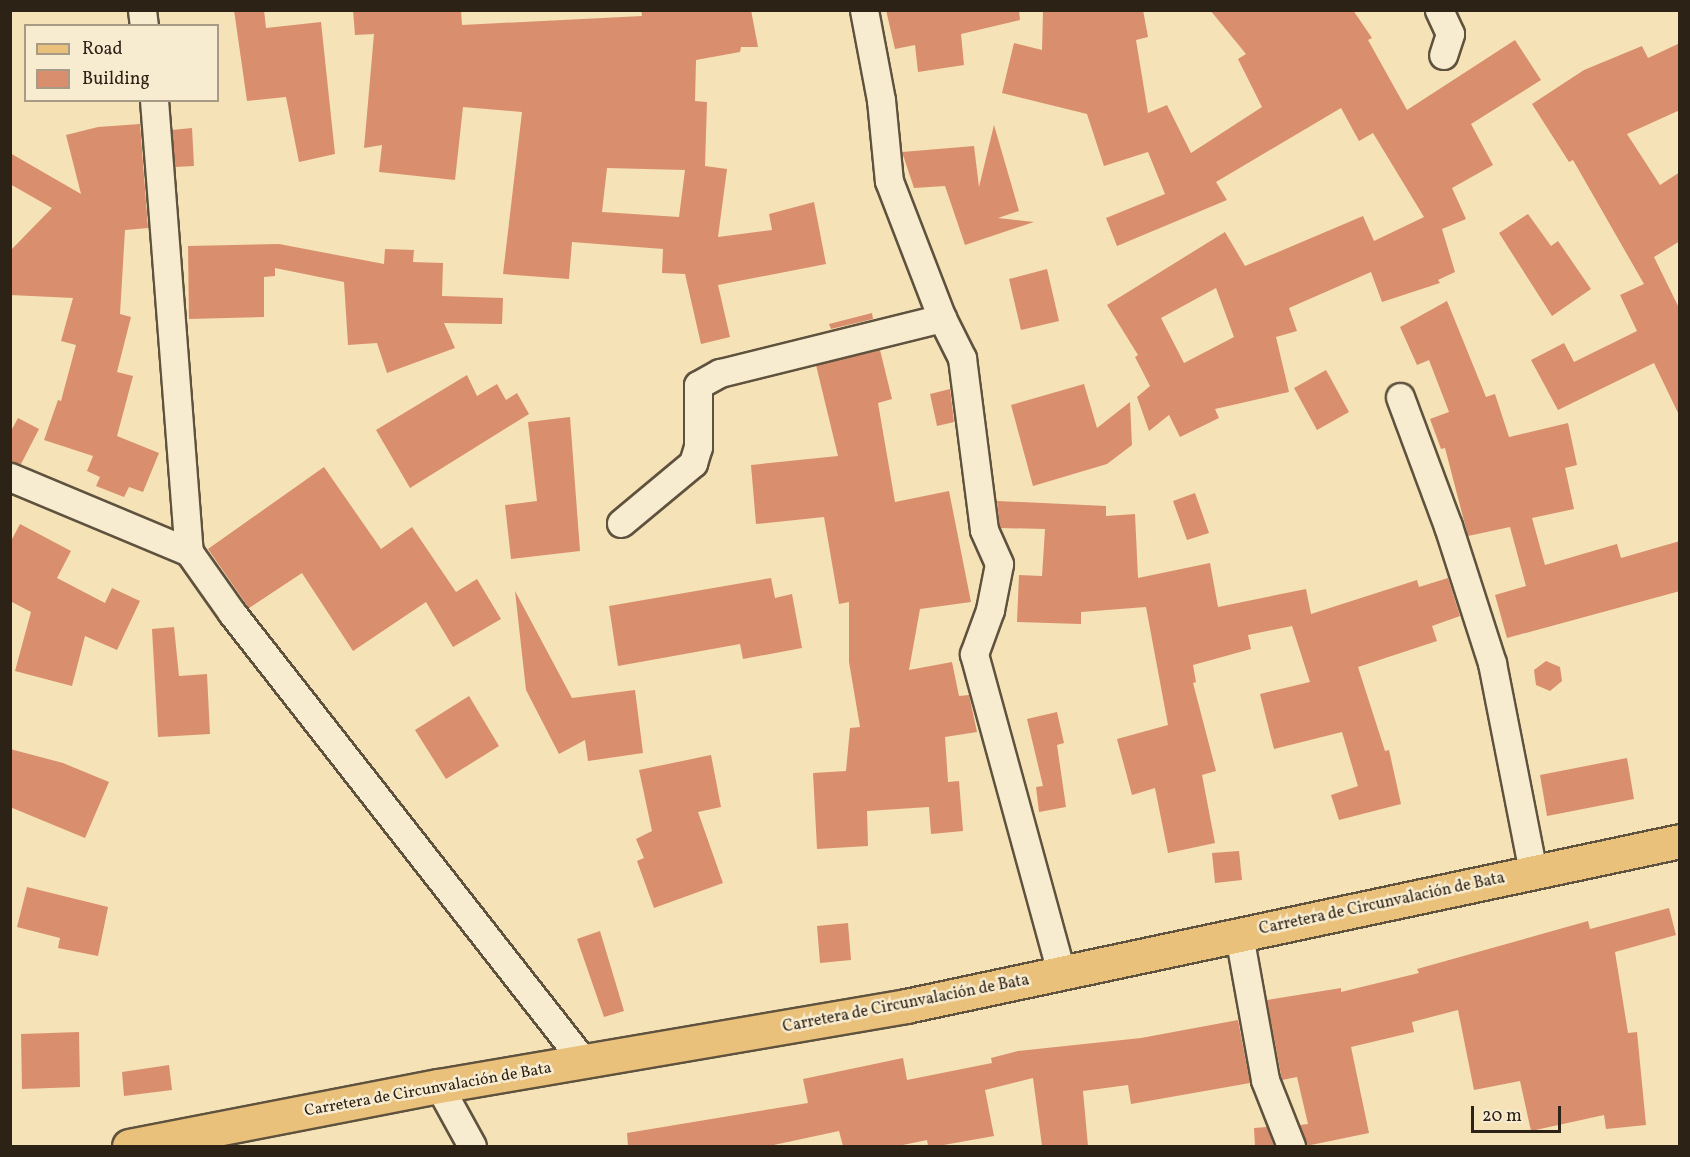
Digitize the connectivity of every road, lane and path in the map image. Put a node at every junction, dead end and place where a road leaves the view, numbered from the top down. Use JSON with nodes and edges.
{"nodes":[{"id":1,"x":864,"y":10,"type":"edge"},
{"id":2,"x":1439,"y":10,"type":"edge"},
{"id":3,"x":1443,"y":55,"type":"dead end"},
{"id":4,"x":153,"y":102,"type":"edge"},
{"id":5,"x":942,"y":318,"type":"junction"},
{"id":6,"x":1400,"y":397,"type":"dead end"},
{"id":7,"x":10,"y":477,"type":"edge"},
{"id":8,"x":621,"y":523,"type":"dead end"},
{"id":9,"x":189,"y":552,"type":"junction"},
{"id":10,"x":1680,"y":841,"type":"edge"},
{"id":11,"x":1533,"y":872,"type":"junction"},
{"id":12,"x":1239,"y":935,"type":"junction"},
{"id":13,"x":1061,"y":972,"type":"junction"},
{"id":14,"x":584,"y":1062,"type":"junction"},
{"id":15,"x":439,"y":1086,"type":"junction"},
{"id":16,"x":129,"y":1146,"type":"edge"},
{"id":17,"x":472,"y":1146,"type":"edge"},
{"id":18,"x":1292,"y":1146,"type":"edge"}],
"edges":[{"from":1,"to":5,"type":"street"},
{"from":2,"to":3,"type":"street"},
{"from":4,"to":9,"type":"street"},
{"from":5,"to":8,"type":"street"},
{"from":5,"to":13,"type":"street"},
{"from":6,"to":11,"type":"street"},
{"from":7,"to":9,"type":"street"},
{"from":9,"to":14,"type":"street"},
{"from":10,"to":11,"type":"main road","name":"Carretera de Circunvalación de Bata"},
{"from":11,"to":12,"type":"main road","name":"Carretera de Circunvalación de Bata"},
{"from":12,"to":13,"type":"main road","name":"Carretera de Circunvalación de Bata"},
{"from":12,"to":18,"type":"street"},
{"from":13,"to":14,"type":"main road","name":"Carretera de Circunvalación de Bata"},
{"from":14,"to":15,"type":"main road","name":"Carretera de Circunvalación de Bata"},
{"from":15,"to":16,"type":"main road","name":"Carretera de Circunvalación de Bata"},
{"from":15,"to":17,"type":"street"}]}
